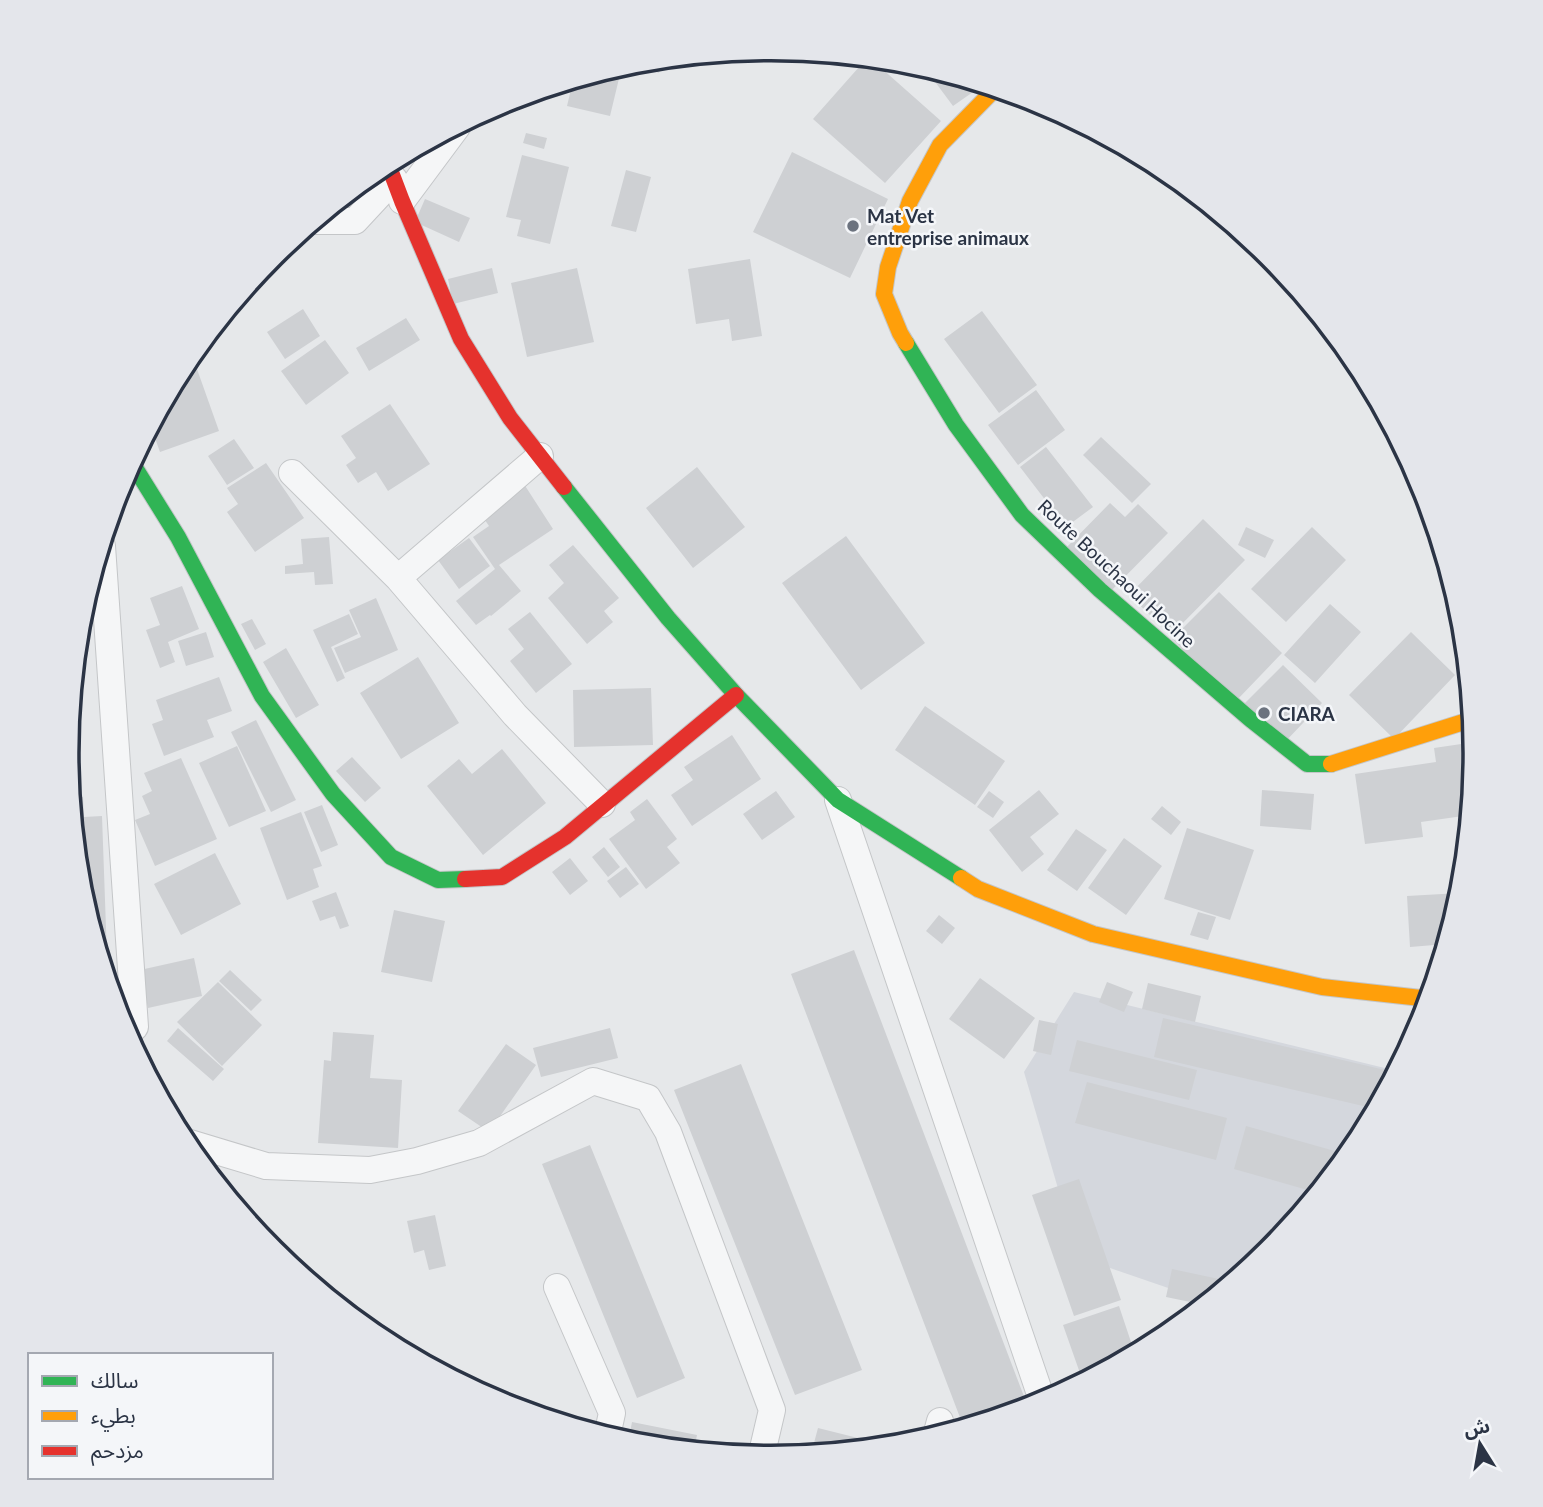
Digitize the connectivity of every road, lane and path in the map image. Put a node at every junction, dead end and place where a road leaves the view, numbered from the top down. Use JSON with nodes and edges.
{"nodes":[{"id":1,"x":988,"y":96,"type":"edge"},
{"id":2,"x":428,"y":153,"type":"edge"},
{"id":3,"x":395,"y":181,"type":"edge"},
{"id":4,"x":329,"y":222,"type":"edge"},
{"id":5,"x":540,"y":456,"type":"junction"},
{"id":6,"x":292,"y":473,"type":"dead end"},
{"id":7,"x":139,"y":474,"type":"edge"},
{"id":8,"x":104,"y":572,"type":"edge"},
{"id":9,"x":398,"y":578,"type":"junction"},
{"id":10,"x":736,"y":695,"type":"junction"},
{"id":11,"x":1463,"y":722,"type":"edge"},
{"id":12,"x":838,"y":800,"type":"junction"},
{"id":13,"x":602,"y":804,"type":"junction"},
{"id":14,"x":1419,"y":998,"type":"edge"},
{"id":15,"x":135,"y":1024,"type":"edge"},
{"id":16,"x":202,"y":1147,"type":"edge"},
{"id":17,"x":557,"y":1287,"type":"dead end"},
{"id":18,"x":1040,"y":1391,"type":"edge"},
{"id":19,"x":609,"y":1426,"type":"edge"},
{"id":20,"x":764,"y":1446,"type":"edge"}],
"edges":[{"from":1,"to":11,"type":"street","name":"Route Bouchaoui Hocine"},
{"from":2,"to":3,"type":"street"},
{"from":3,"to":4,"type":"street"},
{"from":3,"to":5,"type":"street"},
{"from":5,"to":9,"type":"street"},
{"from":5,"to":10,"type":"street"},
{"from":6,"to":9,"type":"street"},
{"from":7,"to":13,"type":"street"},
{"from":8,"to":15,"type":"street"},
{"from":9,"to":13,"type":"street"},
{"from":10,"to":12,"type":"street"},
{"from":10,"to":13,"type":"street"},
{"from":12,"to":14,"type":"street"},
{"from":12,"to":18,"type":"street"},
{"from":16,"to":20,"type":"street"},
{"from":17,"to":19,"type":"street"}]}
